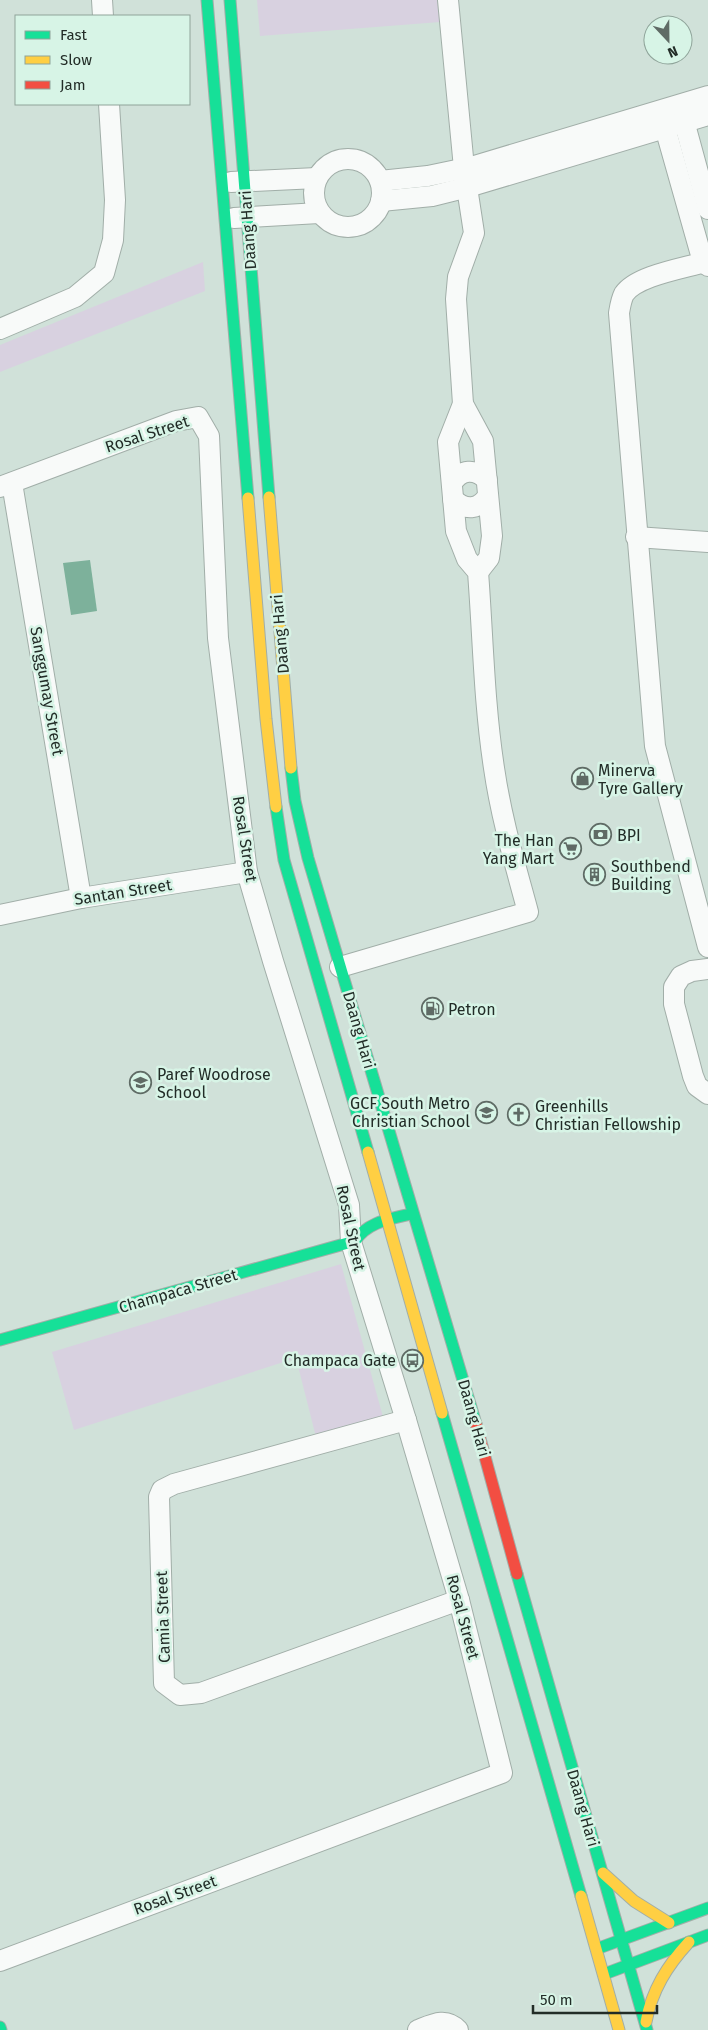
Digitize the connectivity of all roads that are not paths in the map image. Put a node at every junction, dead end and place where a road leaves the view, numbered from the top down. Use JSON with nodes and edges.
{"nodes":[{"id":1,"x":102,"y":0,"type":"edge"},
{"id":2,"x":207,"y":0,"type":"edge"},
{"id":3,"x":230,"y":0,"type":"edge"},
{"id":4,"x":448,"y":0,"type":"edge"},
{"id":5,"x":103,"y":15,"type":"edge"},
{"id":6,"x":708,"y":96,"type":"edge"},
{"id":7,"x":109,"y":105,"type":"edge"},
{"id":8,"x":682,"y":113,"type":"junction"},
{"id":9,"x":708,"y":115,"type":"edge"},
{"id":10,"x":662,"y":119,"type":"junction"},
{"id":11,"x":317,"y":178,"type":"junction"},
{"id":12,"x":466,"y":178,"type":"junction"},
{"id":13,"x":380,"y":181,"type":"junction"},
{"id":14,"x":222,"y":182,"type":"junction"},
{"id":15,"x":244,"y":182,"type":"junction"},
{"id":16,"x":381,"y":202,"type":"junction"},
{"id":17,"x":708,"y":209,"type":"edge"},
{"id":18,"x":319,"y":213,"type":"junction"},
{"id":19,"x":247,"y":218,"type":"junction"},
{"id":20,"x":225,"y":219,"type":"junction"},
{"id":21,"x":706,"y":263,"type":"edge"},
{"id":22,"x":0,"y":329,"type":"edge"},
{"id":23,"x":463,"y":404,"type":"junction"},
{"id":24,"x":6,"y":485,"type":"edge"},
{"id":25,"x":488,"y":488,"type":"junction"},
{"id":26,"x":453,"y":491,"type":"junction"},
{"id":27,"x":636,"y":537,"type":"junction"},
{"id":28,"x":708,"y":542,"type":"edge"},
{"id":29,"x":478,"y":572,"type":"junction"},
{"id":30,"x":248,"y":872,"type":"junction"},
{"id":31,"x":82,"y":898,"type":"junction"},
{"id":32,"x":0,"y":915,"type":"edge"},
{"id":33,"x":708,"y":947,"type":"edge"},
{"id":34,"x":340,"y":967,"type":"junction"},
{"id":35,"x":708,"y":969,"type":"edge"},
{"id":36,"x":708,"y":1094,"type":"edge"},
{"id":37,"x":413,"y":1213,"type":"junction"},
{"id":38,"x":388,"y":1220,"type":"junction"},
{"id":39,"x":407,"y":1237,"type":"junction"},
{"id":40,"x":357,"y":1243,"type":"junction"},
{"id":41,"x":382,"y":1245,"type":"dead end"},
{"id":42,"x":0,"y":1340,"type":"edge"},
{"id":43,"x":406,"y":1420,"type":"junction"},
{"id":44,"x":459,"y":1600,"type":"junction"},
{"id":45,"x":601,"y":1871,"type":"junction"},
{"id":46,"x":708,"y":1908,"type":"edge"},
{"id":47,"x":669,"y":1923,"type":"junction"},
{"id":48,"x":708,"y":1935,"type":"edge"},
{"id":49,"x":622,"y":1940,"type":"junction"},
{"id":50,"x":689,"y":1942,"type":"junction"},
{"id":51,"x":597,"y":1949,"type":"junction"},
{"id":52,"x":0,"y":1961,"type":"edge"},
{"id":53,"x":629,"y":1966,"type":"junction"},
{"id":54,"x":603,"y":1974,"type":"junction"},
{"id":55,"x":646,"y":2028,"type":"edge"},
{"id":56,"x":418,"y":2030,"type":"edge"},
{"id":57,"x":458,"y":2030,"type":"edge"},
{"id":58,"x":619,"y":2030,"type":"edge"}],
"edges":[{"from":1,"to":5,"type":"street"},
{"from":2,"to":14,"type":"main road","name":"Daang Hari"},
{"from":3,"to":15,"type":"main road","name":"Daang Hari"},
{"from":4,"to":12,"type":"street"},
{"from":6,"to":8,"type":"street"},
{"from":7,"to":22,"type":"street"},
{"from":8,"to":9,"type":"street"},
{"from":8,"to":10,"type":"street"},
{"from":8,"to":17,"type":"street"},
{"from":10,"to":12,"type":"street"},
{"from":10,"to":21,"type":"street"},
{"from":11,"to":13,"type":"street"},
{"from":11,"to":15,"type":"street"},
{"from":11,"to":18,"type":"street"},
{"from":12,"to":13,"type":"street"},
{"from":12,"to":16,"type":"street"},
{"from":12,"to":23,"type":"street"},
{"from":13,"to":16,"type":"street"},
{"from":14,"to":15,"type":"street"},
{"from":14,"to":20,"type":"main road","name":"Daang Hari"},
{"from":15,"to":19,"type":"main road","name":"Daang Hari"},
{"from":16,"to":18,"type":"street"},
{"from":18,"to":19,"type":"street"},
{"from":19,"to":20,"type":"street"},
{"from":19,"to":34,"type":"main road","name":"Daang Hari"},
{"from":20,"to":38,"type":"main road","name":"Daang Hari"},
{"from":21,"to":27,"type":"street"},
{"from":23,"to":25,"type":"street"},
{"from":23,"to":26,"type":"street"},
{"from":24,"to":30,"type":"street","name":"Rosal Street"},
{"from":24,"to":31,"type":"street","name":"Sanggumay Street"},
{"from":25,"to":26,"type":"street"},
{"from":25,"to":26,"type":"street"},
{"from":25,"to":29,"type":"street"},
{"from":26,"to":29,"type":"street"},
{"from":27,"to":28,"type":"street"},
{"from":27,"to":33,"type":"street"},
{"from":29,"to":34,"type":"street"},
{"from":30,"to":31,"type":"street","name":"Santan Street"},
{"from":30,"to":40,"type":"street","name":"Rosal Street"},
{"from":31,"to":32,"type":"street","name":"Santan Street"},
{"from":34,"to":37,"type":"main road","name":"Daang Hari"},
{"from":35,"to":36,"type":"street"},
{"from":37,"to":38,"type":"main road"},
{"from":37,"to":39,"type":"main road","name":"Daang Hari"},
{"from":38,"to":39,"type":"main road","name":"Daang Hari"},
{"from":38,"to":40,"type":"main road"},
{"from":39,"to":41,"type":"main road"},
{"from":39,"to":45,"type":"main road","name":"Daang Hari"},
{"from":39,"to":51,"type":"main road","name":"Daang Hari"},
{"from":40,"to":42,"type":"main road","name":"Champaca Street"},
{"from":40,"to":43,"type":"street","name":"Rosal Street"},
{"from":43,"to":44,"type":"street","name":"Rosal Street"},
{"from":43,"to":44,"type":"street","name":"Camia Street"},
{"from":44,"to":52,"type":"street","name":"Rosal Street"},
{"from":45,"to":47,"type":"main road"},
{"from":45,"to":49,"type":"main road","name":"Daang Hari"},
{"from":46,"to":47,"type":"main road"},
{"from":47,"to":49,"type":"main road"},
{"from":48,"to":50,"type":"main road"},
{"from":49,"to":51,"type":"main road"},
{"from":49,"to":53,"type":"main road","name":"Daang Hari"},
{"from":50,"to":53,"type":"main road"},
{"from":50,"to":55,"type":"main road"},
{"from":51,"to":54,"type":"main road","name":"Daang Hari"},
{"from":53,"to":54,"type":"main road"},
{"from":53,"to":55,"type":"main road","name":"Daang Hari"},
{"from":54,"to":58,"type":"main road","name":"Daang Hari"},
{"from":56,"to":57,"type":"street"}]}
